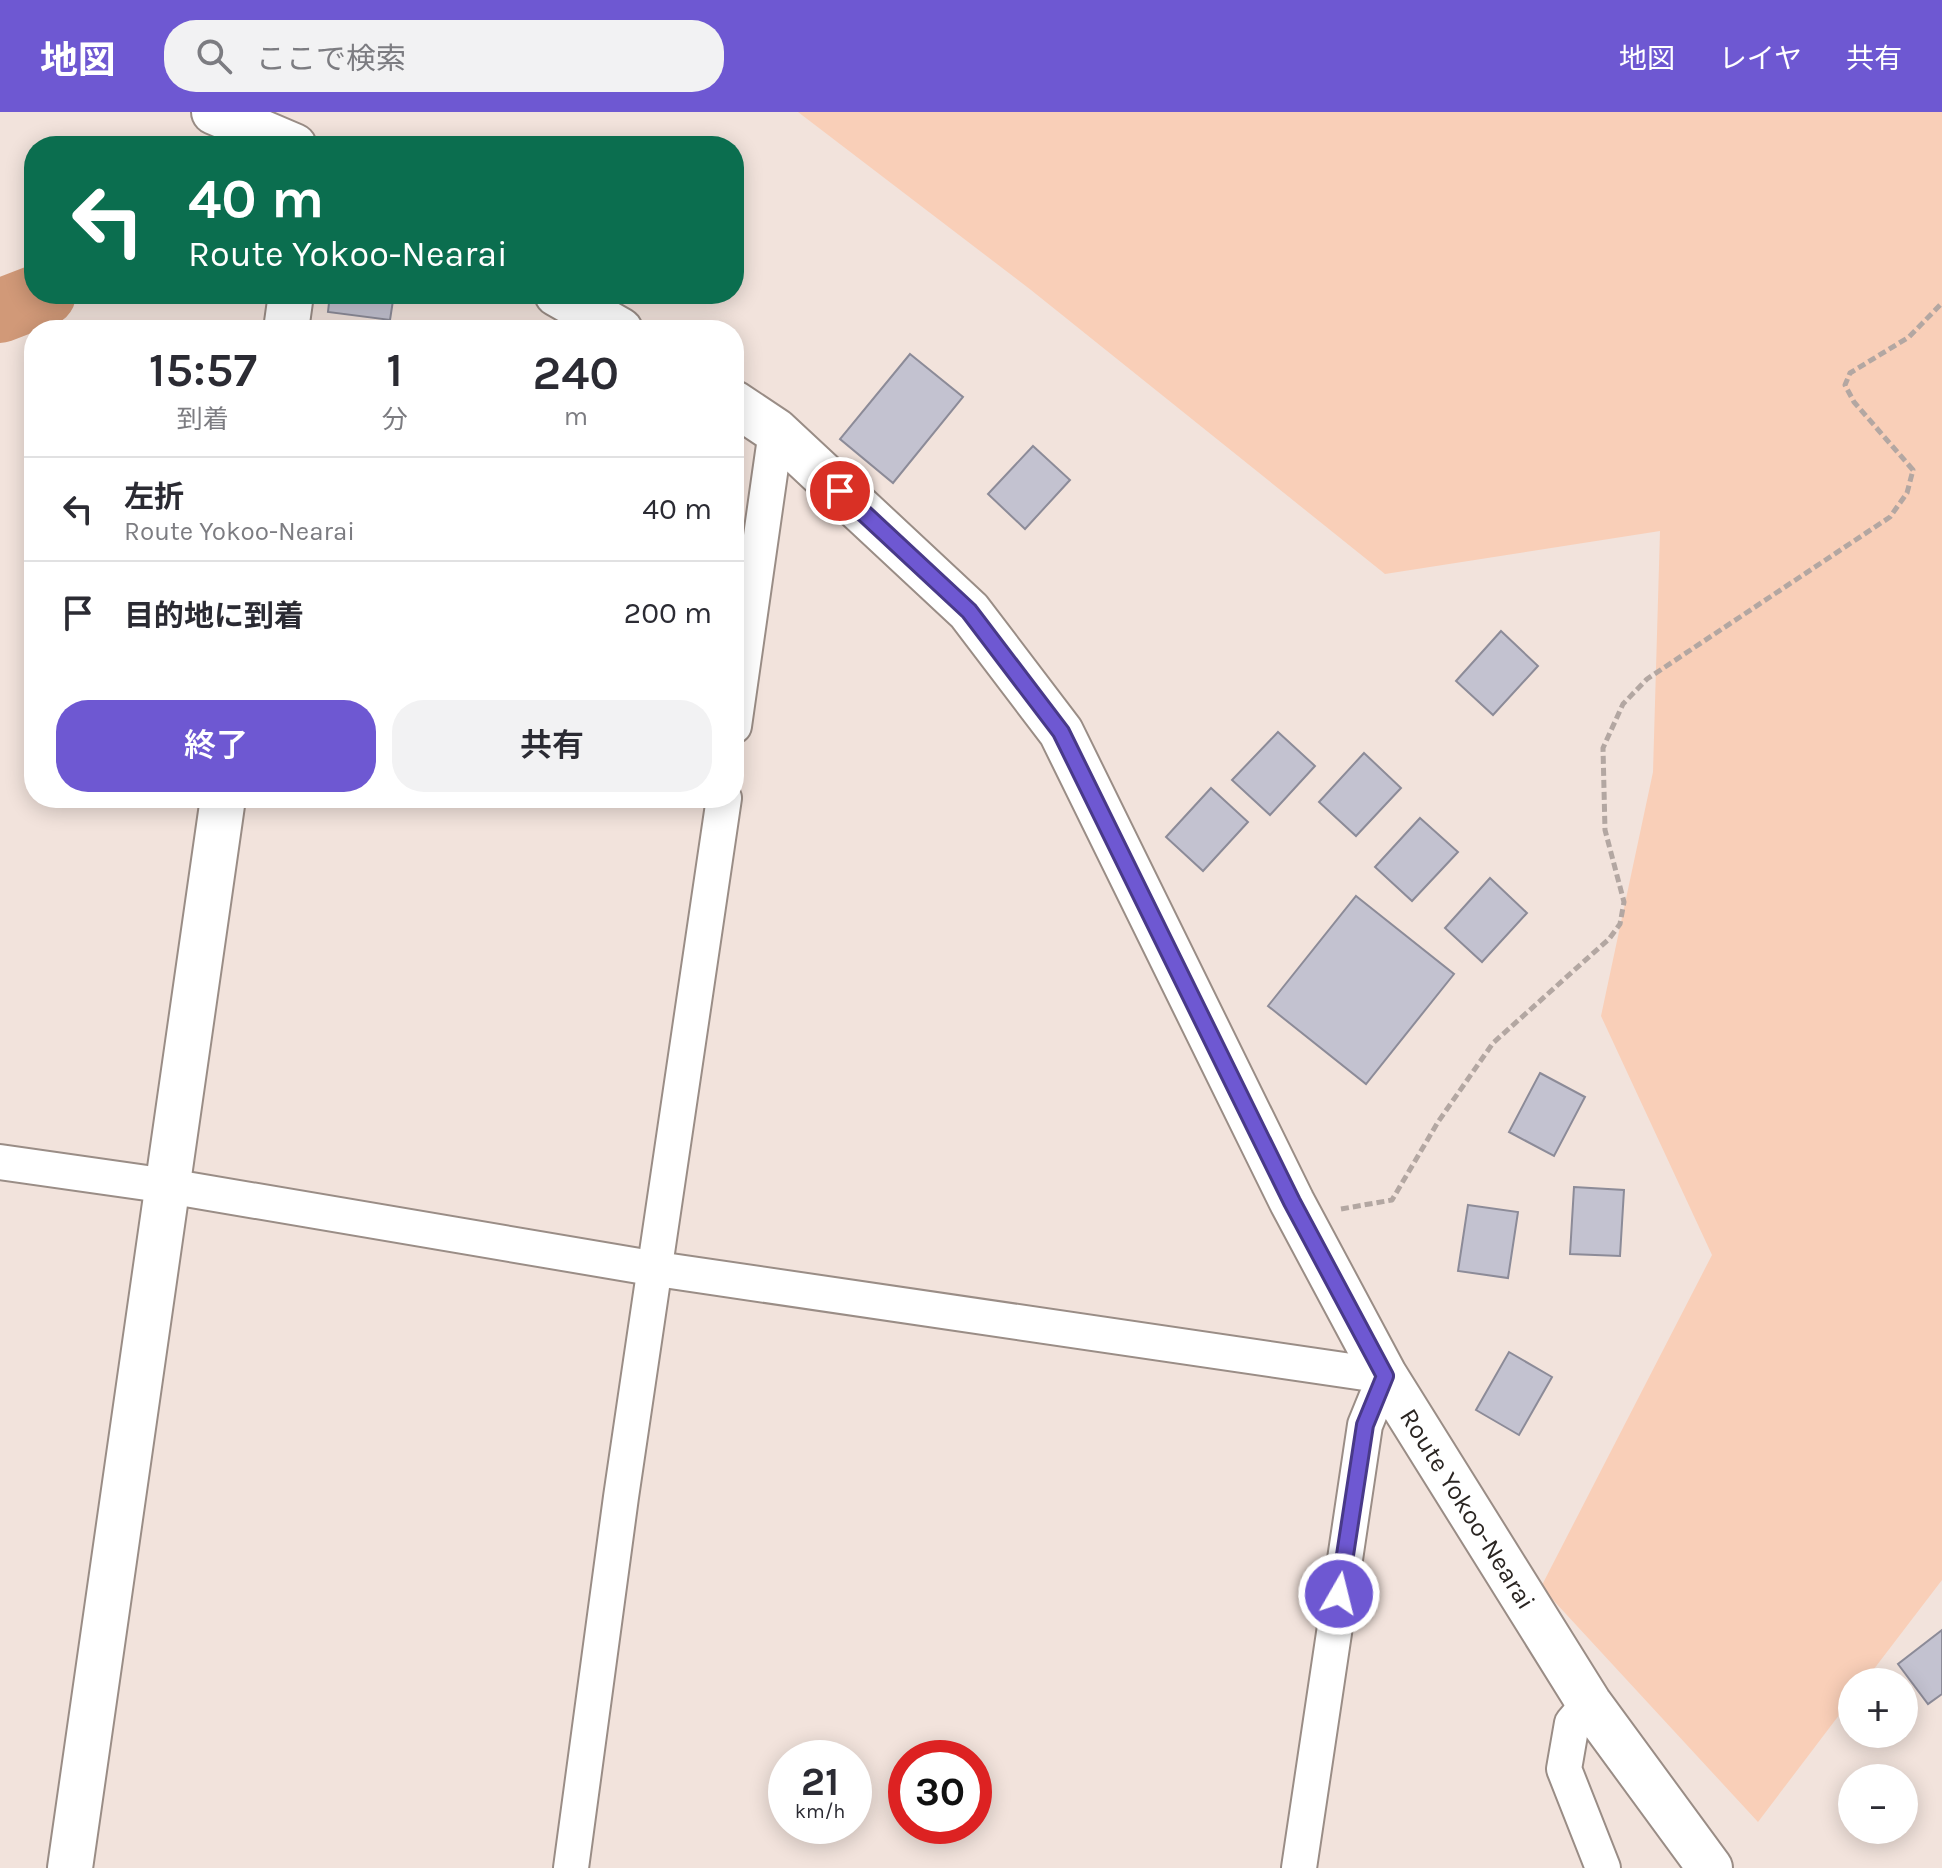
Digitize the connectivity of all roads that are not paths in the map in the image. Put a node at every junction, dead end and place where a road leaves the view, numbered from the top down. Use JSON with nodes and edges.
{"nodes":[{"id":1,"x":214,"y":112,"type":"edge"},
{"id":2,"x":270,"y":136,"type":"edge"},
{"id":3,"x":574,"y":304,"type":"edge"},
{"id":4,"x":602,"y":320,"type":"edge"},
{"id":5,"x":744,"y":410,"type":"edge"},
{"id":6,"x":776,"y":431,"type":"junction"},
{"id":7,"x":744,"y":656,"type":"edge"},
{"id":8,"x":222,"y":808,"type":"edge"},
{"id":9,"x":723,"y":808,"type":"edge"},
{"id":10,"x":0,"y":1162,"type":"edge"},
{"id":11,"x":168,"y":1186,"type":"junction"},
{"id":12,"x":657,"y":1269,"type":"junction"},
{"id":13,"x":1385,"y":1376,"type":"junction"},
{"id":14,"x":1589,"y":1703,"type":"junction"},
{"id":15,"x":70,"y":1868,"type":"edge"},
{"id":16,"x":571,"y":1868,"type":"edge"},
{"id":17,"x":1299,"y":1868,"type":"edge"},
{"id":18,"x":1603,"y":1868,"type":"edge"},
{"id":19,"x":1710,"y":1868,"type":"edge"}],
"edges":[{"from":1,"to":2,"type":"main road"},
{"from":3,"to":4,"type":"main road"},
{"from":5,"to":6,"type":"main road","name":"Route Yokoo-Nearai"},
{"from":6,"to":7,"type":"street"},
{"from":6,"to":13,"type":"main road","name":"Route Yokoo-Nearai"},
{"from":8,"to":11,"type":"main road"},
{"from":9,"to":12,"type":"street"},
{"from":10,"to":11,"type":"street"},
{"from":11,"to":12,"type":"street"},
{"from":11,"to":15,"type":"main road"},
{"from":12,"to":13,"type":"street"},
{"from":12,"to":16,"type":"street"},
{"from":13,"to":14,"type":"main road","name":"Route Yokoo-Nearai"},
{"from":13,"to":17,"type":"street"},
{"from":14,"to":18,"type":"street"},
{"from":14,"to":19,"type":"main road","name":"Route Yokoo-Nearai"}]}
